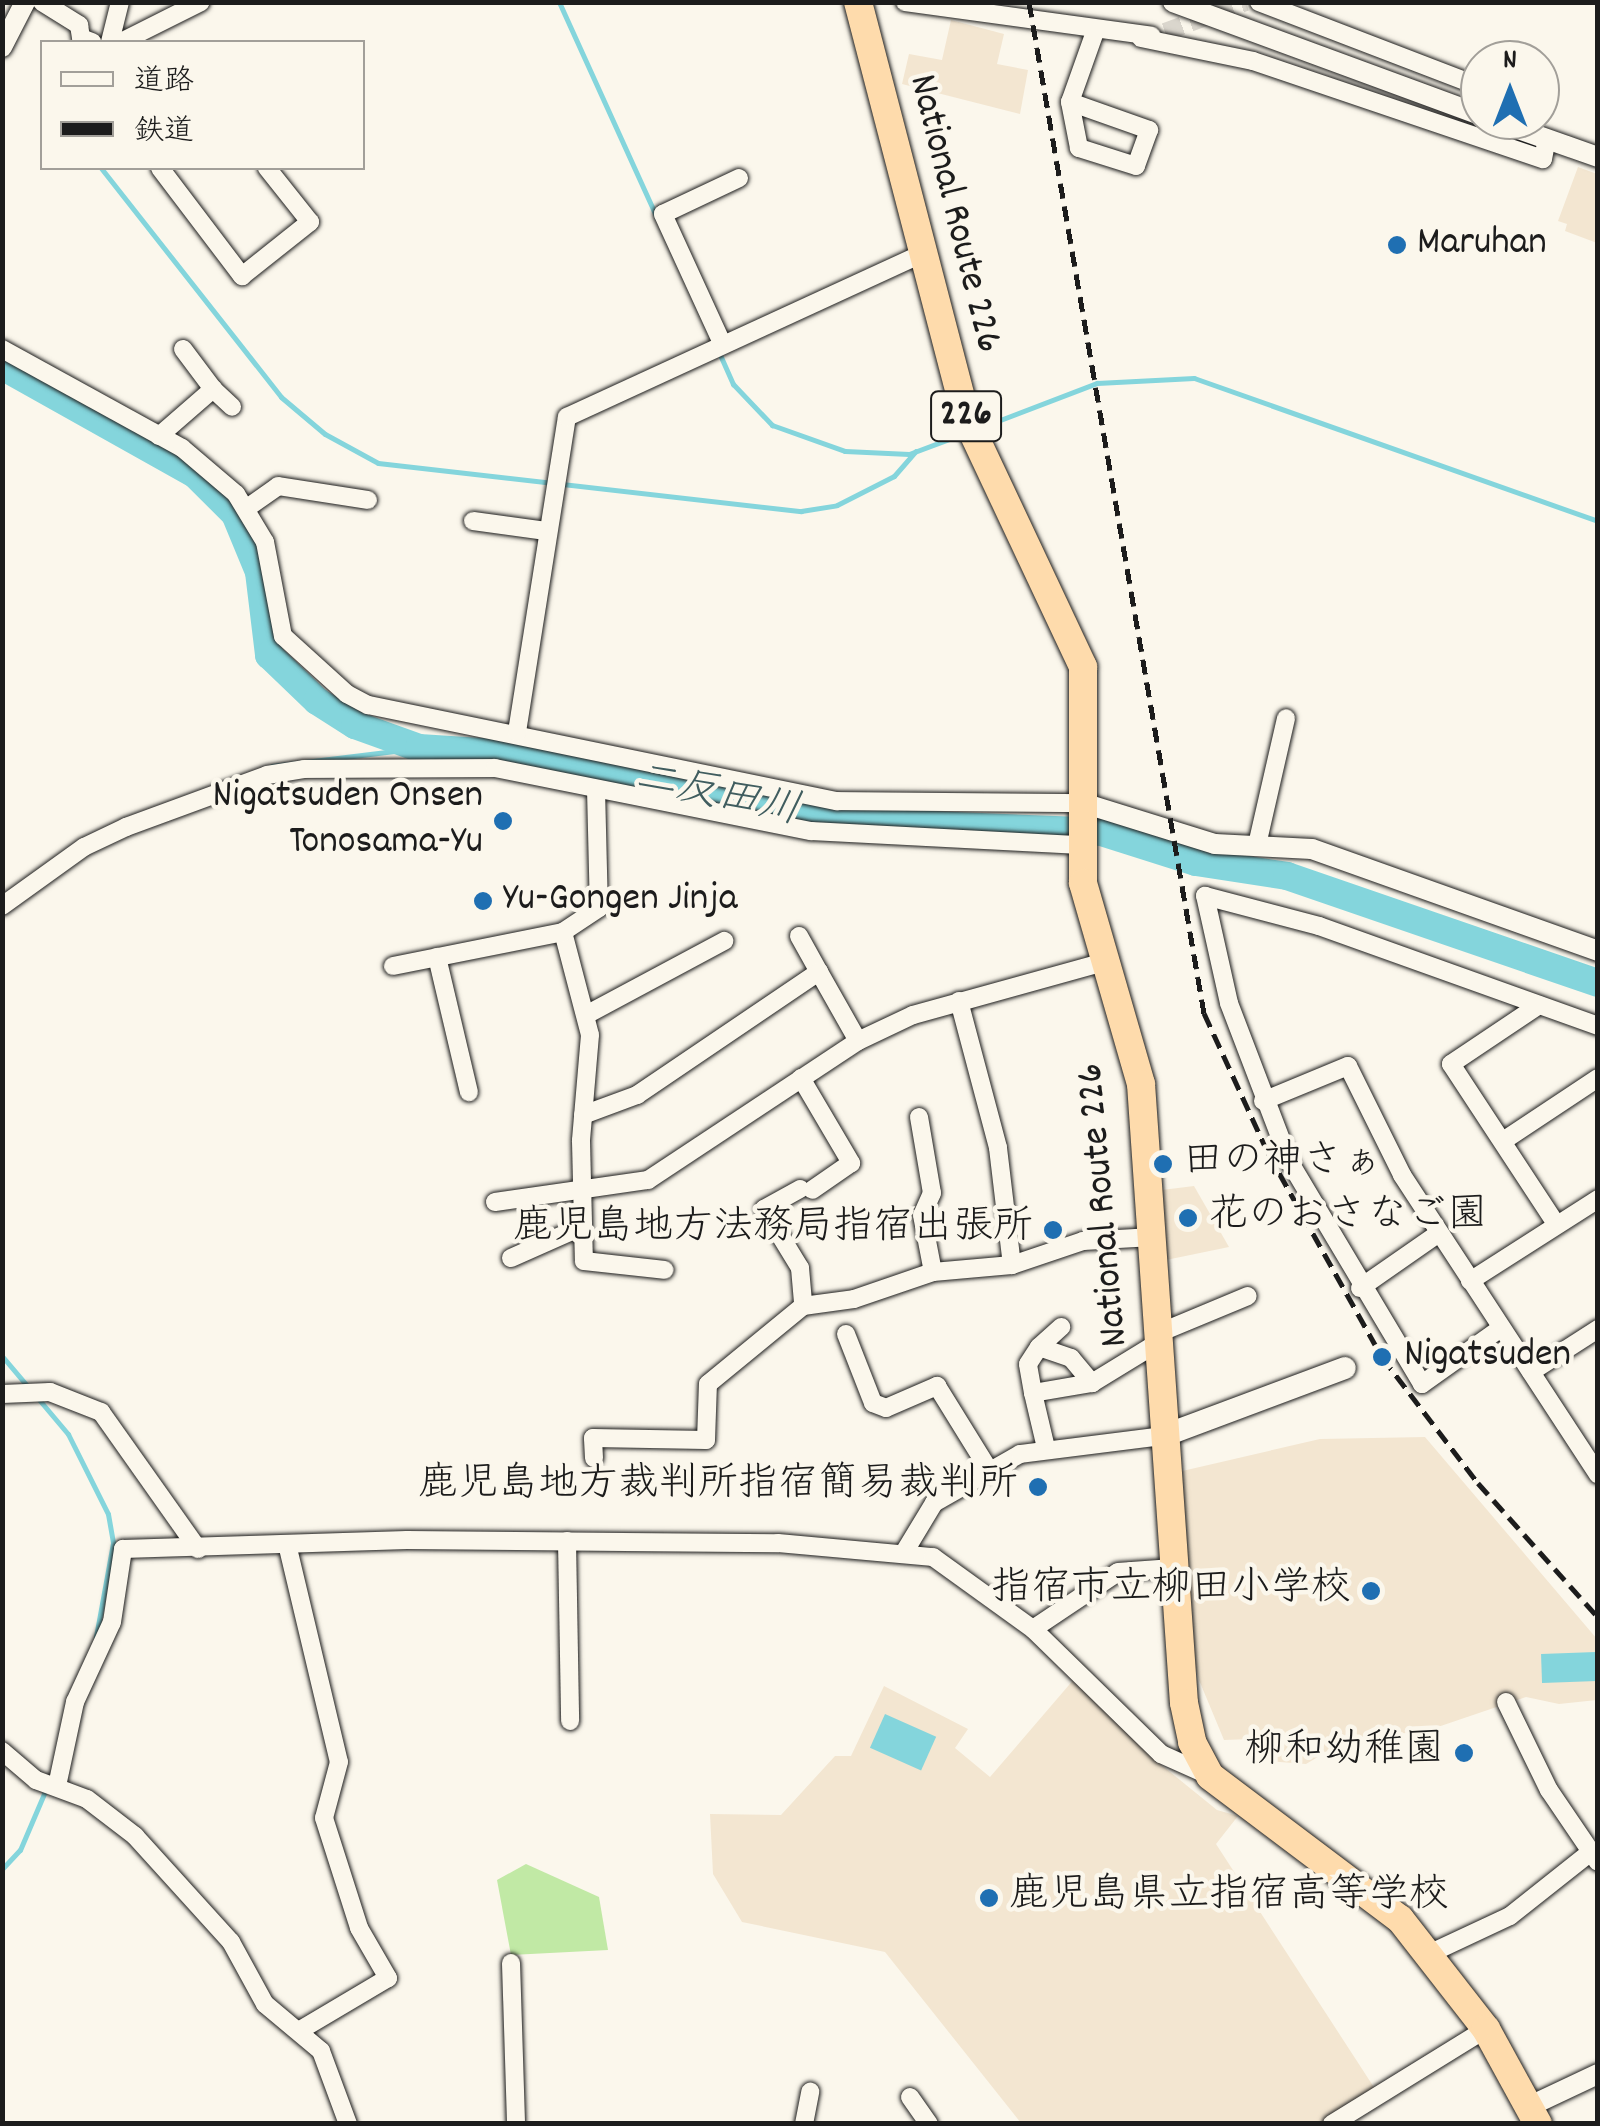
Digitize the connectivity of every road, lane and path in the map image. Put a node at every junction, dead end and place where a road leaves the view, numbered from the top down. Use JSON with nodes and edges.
{"nodes":[{"id":1,"x":25,"y":2,"type":"edge"},
{"id":2,"x":42,"y":2,"type":"edge"},
{"id":3,"x":120,"y":2,"type":"edge"},
{"id":4,"x":201,"y":2,"type":"edge"},
{"id":5,"x":858,"y":2,"type":"edge"},
{"id":6,"x":906,"y":2,"type":"edge"},
{"id":7,"x":1173,"y":2,"type":"edge"},
{"id":8,"x":1259,"y":2,"type":"edge"},
{"id":9,"x":1096,"y":29,"type":"junction"},
{"id":10,"x":1164,"y":32,"type":"tunnel mouth"},
{"id":11,"x":1142,"y":38,"type":"junction"},
{"id":12,"x":86,"y":40,"type":"edge"},
{"id":13,"x":110,"y":40,"type":"edge"},
{"id":14,"x":125,"y":40,"type":"edge"},
{"id":15,"x":2,"y":47,"type":"edge"},
{"id":16,"x":1460,"y":79,"type":"edge"},
{"id":17,"x":1070,"y":102,"type":"junction"},
{"id":18,"x":1460,"y":108,"type":"edge"},
{"id":19,"x":1460,"y":131,"type":"edge"},
{"id":20,"x":1487,"y":140,"type":"edge"},
{"id":21,"x":1547,"y":140,"type":"joint"},
{"id":22,"x":1598,"y":157,"type":"edge"},
{"id":23,"x":162,"y":170,"type":"edge"},
{"id":24,"x":269,"y":170,"type":"edge"},
{"id":25,"x":739,"y":178,"type":"dead end"},
{"id":26,"x":920,"y":255,"type":"junction"},
{"id":27,"x":722,"y":343,"type":"junction"},
{"id":28,"x":2,"y":349,"type":"edge"},
{"id":29,"x":183,"y":349,"type":"dead end"},
{"id":30,"x":213,"y":390,"type":"junction"},
{"id":31,"x":232,"y":407,"type":"dead end"},
{"id":32,"x":159,"y":436,"type":"junction"},
{"id":33,"x":368,"y":500,"type":"dead end"},
{"id":34,"x":248,"y":508,"type":"junction"},
{"id":35,"x":474,"y":522,"type":"dead end"},
{"id":36,"x":546,"y":531,"type":"junction"},
{"id":37,"x":1286,"y":718,"type":"dead end"},
{"id":38,"x":517,"y":732,"type":"junction"},
{"id":39,"x":596,"y":789,"type":"junction"},
{"id":40,"x":1082,"y":826,"type":"junction"},
{"id":41,"x":1257,"y":845,"type":"junction"},
{"id":42,"x":2,"y":906,"type":"edge"},
{"id":43,"x":562,"y":932,"type":"junction"},
{"id":44,"x":799,"y":936,"type":"dead end"},
{"id":45,"x":724,"y":941,"type":"dead end"},
{"id":46,"x":1598,"y":951,"type":"edge"},
{"id":47,"x":437,"y":957,"type":"junction"},
{"id":48,"x":1104,"y":962,"type":"junction"},
{"id":49,"x":393,"y":966,"type":"dead end"},
{"id":50,"x":819,"y":972,"type":"junction"},
{"id":51,"x":959,"y":1000,"type":"junction"},
{"id":52,"x":1539,"y":1005,"type":"junction"},
{"id":53,"x":586,"y":1015,"type":"junction"},
{"id":54,"x":1598,"y":1026,"type":"edge"},
{"id":55,"x":858,"y":1042,"type":"junction"},
{"id":56,"x":800,"y":1078,"type":"junction"},
{"id":57,"x":1598,"y":1078,"type":"edge"},
{"id":58,"x":469,"y":1092,"type":"dead end"},
{"id":59,"x":1263,"y":1100,"type":"junction"},
{"id":60,"x":584,"y":1114,"type":"junction"},
{"id":61,"x":919,"y":1116,"type":"dead end"},
{"id":62,"x":1503,"y":1142,"type":"junction"},
{"id":63,"x":581,"y":1189,"type":"junction"},
{"id":64,"x":1598,"y":1198,"type":"edge"},
{"id":65,"x":494,"y":1202,"type":"dead end"},
{"id":66,"x":1556,"y":1224,"type":"junction"},
{"id":67,"x":581,"y":1227,"type":"junction"},
{"id":68,"x":1439,"y":1233,"type":"junction"},
{"id":69,"x":1153,"y":1237,"type":"junction"},
{"id":70,"x":511,"y":1258,"type":"dead end"},
{"id":71,"x":1012,"y":1265,"type":"junction"},
{"id":72,"x":665,"y":1270,"type":"dead end"},
{"id":73,"x":933,"y":1272,"type":"junction"},
{"id":74,"x":1470,"y":1281,"type":"junction"},
{"id":75,"x":1360,"y":1288,"type":"junction"},
{"id":76,"x":1248,"y":1296,"type":"dead end"},
{"id":77,"x":803,"y":1306,"type":"junction"},
{"id":78,"x":1061,"y":1327,"type":"dead end"},
{"id":79,"x":1502,"y":1328,"type":"junction"},
{"id":80,"x":1598,"y":1329,"type":"edge"},
{"id":81,"x":846,"y":1334,"type":"dead end"},
{"id":82,"x":1159,"y":1338,"type":"junction"},
{"id":83,"x":1039,"y":1347,"type":"junction"},
{"id":84,"x":1345,"y":1368,"type":"dead end"},
{"id":85,"x":1531,"y":1372,"type":"junction"},
{"id":86,"x":1092,"y":1383,"type":"junction"},
{"id":87,"x":1033,"y":1393,"type":"junction"},
{"id":88,"x":12,"y":1394,"type":"edge"},
{"id":89,"x":1163,"y":1436,"type":"junction"},
{"id":90,"x":1046,"y":1448,"type":"junction"},
{"id":91,"x":594,"y":1458,"type":"dead end"},
{"id":92,"x":989,"y":1470,"type":"junction"},
{"id":93,"x":1598,"y":1474,"type":"edge"},
{"id":94,"x":567,"y":1542,"type":"junction"},
{"id":95,"x":286,"y":1544,"type":"junction"},
{"id":96,"x":198,"y":1549,"type":"junction"},
{"id":97,"x":905,"y":1551,"type":"junction"},
{"id":98,"x":1174,"y":1568,"type":"junction"},
{"id":99,"x":1033,"y":1629,"type":"junction"},
{"id":100,"x":1506,"y":1702,"type":"dead end"},
{"id":101,"x":570,"y":1721,"type":"dead end"},
{"id":102,"x":2,"y":1751,"type":"edge"},
{"id":103,"x":1210,"y":1776,"type":"junction"},
{"id":104,"x":57,"y":1786,"type":"junction"},
{"id":105,"x":1592,"y":1859,"type":"edge"},
{"id":106,"x":1430,"y":1954,"type":"junction"},
{"id":107,"x":511,"y":1963,"type":"dead end"},
{"id":108,"x":302,"y":2029,"type":"junction"},
{"id":109,"x":1486,"y":2029,"type":"junction"},
{"id":110,"x":1598,"y":2074,"type":"edge"},
{"id":111,"x":810,"y":2092,"type":"dead end"},
{"id":112,"x":910,"y":2097,"type":"dead end"},
{"id":113,"x":1534,"y":2115,"type":"edge"},
{"id":114,"x":348,"y":2124,"type":"edge"},
{"id":115,"x":516,"y":2124,"type":"edge"},
{"id":116,"x":804,"y":2124,"type":"edge"},
{"id":117,"x":928,"y":2124,"type":"edge"},
{"id":118,"x":1332,"y":2124,"type":"edge"}],
"edges":[{"from":1,"to":15,"type":"street"},
{"from":2,"to":12,"type":"street"},
{"from":3,"to":13,"type":"street"},
{"from":4,"to":14,"type":"street"},
{"from":5,"to":26,"type":"highway","name":"National Route 226","number":"226"},
{"from":6,"to":9,"type":"street"},
{"from":7,"to":18,"type":"street"},
{"from":8,"to":16,"type":"street"},
{"from":9,"to":11,"type":"street"},
{"from":9,"to":17,"type":"street"},
{"from":10,"to":11,"type":"street"},
{"from":11,"to":19,"type":"street"},
{"from":17,"to":17,"type":"street"},
{"from":20,"to":21,"type":"street"},
{"from":21,"to":22,"type":"street"},
{"from":23,"to":24,"type":"street"},
{"from":25,"to":27,"type":"street"},
{"from":26,"to":27,"type":"street"},
{"from":26,"to":40,"type":"highway","name":"National Route 226","number":"226"},
{"from":27,"to":36,"type":"street"},
{"from":28,"to":32,"type":"street"},
{"from":29,"to":30,"type":"street"},
{"from":30,"to":31,"type":"street"},
{"from":30,"to":32,"type":"street"},
{"from":32,"to":34,"type":"street"},
{"from":33,"to":34,"type":"street"},
{"from":34,"to":38,"type":"street"},
{"from":35,"to":36,"type":"street"},
{"from":36,"to":38,"type":"street"},
{"from":37,"to":41,"type":"street"},
{"from":38,"to":40,"type":"street"},
{"from":39,"to":40,"type":"street"},
{"from":39,"to":42,"type":"street"},
{"from":39,"to":43,"type":"street"},
{"from":40,"to":41,"type":"street"},
{"from":40,"to":48,"type":"highway","name":"National Route 226","number":"226"},
{"from":41,"to":46,"type":"street"},
{"from":43,"to":47,"type":"street"},
{"from":43,"to":53,"type":"street"},
{"from":44,"to":50,"type":"street"},
{"from":45,"to":53,"type":"street"},
{"from":47,"to":49,"type":"street"},
{"from":47,"to":58,"type":"street"},
{"from":48,"to":51,"type":"street"},
{"from":48,"to":69,"type":"highway","name":"National Route 226","number":"226"},
{"from":50,"to":55,"type":"street"},
{"from":50,"to":60,"type":"street"},
{"from":51,"to":55,"type":"street"},
{"from":51,"to":71,"type":"street"},
{"from":52,"to":54,"type":"street"},
{"from":52,"to":59,"type":"street"},
{"from":52,"to":62,"type":"street"},
{"from":53,"to":60,"type":"street"},
{"from":55,"to":56,"type":"street"},
{"from":56,"to":63,"type":"street"},
{"from":56,"to":77,"type":"street"},
{"from":57,"to":62,"type":"street"},
{"from":59,"to":68,"type":"street"},
{"from":59,"to":75,"type":"street"},
{"from":60,"to":63,"type":"street"},
{"from":61,"to":73,"type":"street"},
{"from":62,"to":66,"type":"street"},
{"from":63,"to":65,"type":"street"},
{"from":63,"to":67,"type":"street"},
{"from":64,"to":66,"type":"street"},
{"from":66,"to":74,"type":"street"},
{"from":67,"to":70,"type":"street"},
{"from":67,"to":72,"type":"street"},
{"from":68,"to":74,"type":"street"},
{"from":68,"to":75,"type":"street"},
{"from":69,"to":71,"type":"street"},
{"from":69,"to":82,"type":"highway","name":"National Route 226","number":"226"},
{"from":71,"to":73,"type":"street"},
{"from":73,"to":77,"type":"street"},
{"from":74,"to":79,"type":"street"},
{"from":75,"to":79,"type":"street"},
{"from":76,"to":82,"type":"street"},
{"from":77,"to":91,"type":"street"},
{"from":78,"to":83,"type":"street"},
{"from":79,"to":85,"type":"street"},
{"from":80,"to":85,"type":"street"},
{"from":81,"to":92,"type":"street"},
{"from":82,"to":86,"type":"street"},
{"from":82,"to":89,"type":"highway","name":"National Route 226","number":"226"},
{"from":83,"to":86,"type":"street"},
{"from":83,"to":87,"type":"street"},
{"from":84,"to":89,"type":"main road"},
{"from":85,"to":93,"type":"street"},
{"from":86,"to":87,"type":"street"},
{"from":87,"to":90,"type":"street"},
{"from":88,"to":96,"type":"street"},
{"from":89,"to":90,"type":"street"},
{"from":89,"to":98,"type":"highway","name":"National Route 226","number":"226"},
{"from":90,"to":92,"type":"street"},
{"from":92,"to":97,"type":"street"},
{"from":94,"to":95,"type":"street"},
{"from":94,"to":97,"type":"street"},
{"from":94,"to":101,"type":"street"},
{"from":95,"to":96,"type":"street"},
{"from":95,"to":108,"type":"street"},
{"from":96,"to":104,"type":"street"},
{"from":97,"to":99,"type":"street"},
{"from":98,"to":99,"type":"street"},
{"from":98,"to":103,"type":"highway","name":"National Route 226","number":"226"},
{"from":99,"to":103,"type":"street"},
{"from":100,"to":105,"type":"street"},
{"from":102,"to":104,"type":"street"},
{"from":103,"to":106,"type":"highway"},
{"from":104,"to":108,"type":"street"},
{"from":105,"to":106,"type":"street"},
{"from":106,"to":109,"type":"highway"},
{"from":107,"to":115,"type":"street"},
{"from":108,"to":114,"type":"street"},
{"from":109,"to":113,"type":"highway"},
{"from":109,"to":118,"type":"street"},
{"from":110,"to":113,"type":"street"},
{"from":111,"to":116,"type":"street"},
{"from":112,"to":117,"type":"street"}]}
